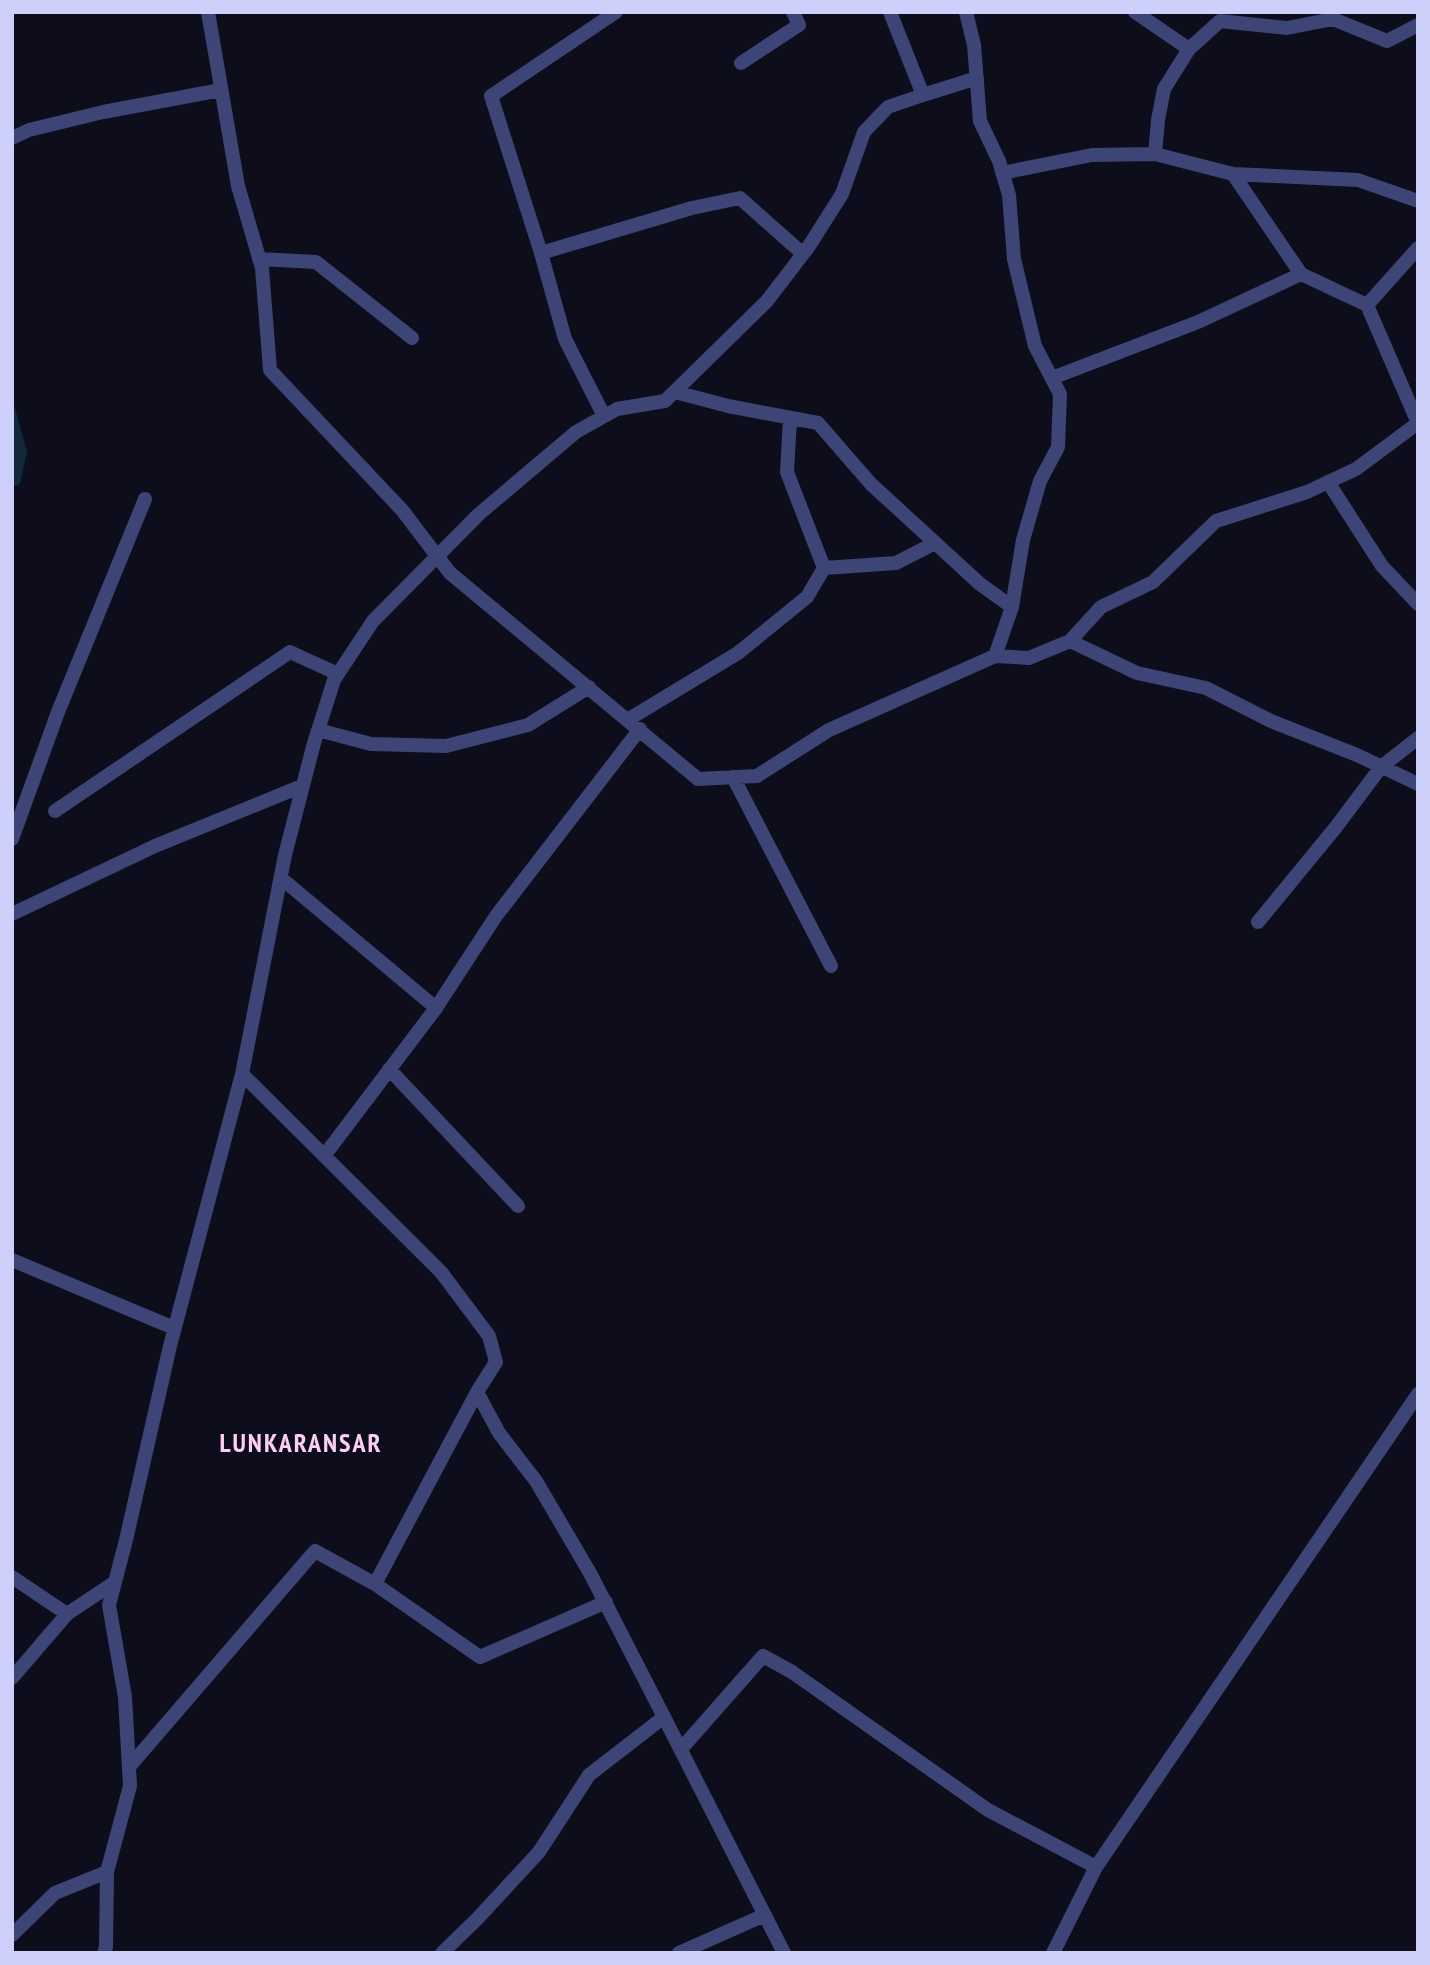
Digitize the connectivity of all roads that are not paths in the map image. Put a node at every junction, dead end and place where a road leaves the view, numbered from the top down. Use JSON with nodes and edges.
{"nodes":[{"id":1,"x":208,"y":12,"type":"edge"},
{"id":2,"x":616,"y":12,"type":"edge"},
{"id":3,"x":793,"y":12,"type":"edge"},
{"id":4,"x":890,"y":12,"type":"edge"},
{"id":5,"x":966,"y":12,"type":"edge"},
{"id":6,"x":1135,"y":12,"type":"edge"},
{"id":7,"x":1418,"y":25,"type":"edge"},
{"id":8,"x":1189,"y":49,"type":"junction"},
{"id":9,"x":741,"y":63,"type":"dead end"},
{"id":10,"x":977,"y":78,"type":"junction"},
{"id":11,"x":221,"y":90,"type":"junction"},
{"id":12,"x":923,"y":95,"type":"junction"},
{"id":13,"x":12,"y":138,"type":"edge"},
{"id":14,"x":1155,"y":154,"type":"junction"},
{"id":15,"x":1003,"y":173,"type":"junction"},
{"id":16,"x":1233,"y":174,"type":"junction"},
{"id":17,"x":1418,"y":201,"type":"edge"},
{"id":18,"x":1418,"y":248,"type":"edge"},
{"id":19,"x":541,"y":253,"type":"junction"},
{"id":20,"x":803,"y":254,"type":"junction"},
{"id":21,"x":259,"y":259,"type":"junction"},
{"id":22,"x":1301,"y":274,"type":"junction"},
{"id":23,"x":1367,"y":305,"type":"junction"},
{"id":24,"x":412,"y":338,"type":"dead end"},
{"id":25,"x":1052,"y":378,"type":"junction"},
{"id":26,"x":675,"y":392,"type":"junction"},
{"id":27,"x":604,"y":416,"type":"junction"},
{"id":28,"x":790,"y":418,"type":"junction"},
{"id":29,"x":1418,"y":423,"type":"edge"},
{"id":30,"x":1328,"y":482,"type":"junction"},
{"id":31,"x":145,"y":499,"type":"dead end"},
{"id":32,"x":935,"y":543,"type":"junction"},
{"id":33,"x":437,"y":556,"type":"junction"},
{"id":34,"x":824,"y":568,"type":"junction"},
{"id":35,"x":1418,"y":604,"type":"edge"},
{"id":36,"x":1012,"y":607,"type":"junction"},
{"id":37,"x":1070,"y":641,"type":"junction"},
{"id":38,"x":995,"y":656,"type":"junction"},
{"id":39,"x":338,"y":674,"type":"junction"},
{"id":40,"x":589,"y":687,"type":"junction"},
{"id":41,"x":635,"y":724,"type":"junction"},
{"id":42,"x":318,"y":730,"type":"junction"},
{"id":43,"x":1418,"y":738,"type":"edge"},
{"id":44,"x":1381,"y":766,"type":"junction"},
{"id":45,"x":733,"y":777,"type":"junction"},
{"id":46,"x":1418,"y":783,"type":"edge"},
{"id":47,"x":302,"y":786,"type":"junction"},
{"id":48,"x":55,"y":811,"type":"dead end"},
{"id":49,"x":12,"y":839,"type":"edge"},
{"id":50,"x":281,"y":878,"type":"junction"},
{"id":51,"x":12,"y":914,"type":"edge"},
{"id":52,"x":1258,"y":922,"type":"dead end"},
{"id":53,"x":831,"y":966,"type":"dead end"},
{"id":54,"x":436,"y":1008,"type":"junction"},
{"id":55,"x":389,"y":1069,"type":"junction"},
{"id":56,"x":242,"y":1074,"type":"junction"},
{"id":57,"x":324,"y":1156,"type":"junction"},
{"id":58,"x":518,"y":1206,"type":"dead end"},
{"id":59,"x":12,"y":1260,"type":"edge"},
{"id":60,"x":174,"y":1328,"type":"junction"},
{"id":61,"x":477,"y":1392,"type":"junction"},
{"id":62,"x":1418,"y":1394,"type":"edge"},
{"id":63,"x":12,"y":1577,"type":"edge"},
{"id":64,"x":115,"y":1582,"type":"junction"},
{"id":65,"x":375,"y":1584,"type":"junction"},
{"id":66,"x":606,"y":1602,"type":"junction"},
{"id":67,"x":67,"y":1614,"type":"junction"},
{"id":68,"x":12,"y":1678,"type":"edge"},
{"id":69,"x":664,"y":1717,"type":"junction"},
{"id":70,"x":681,"y":1749,"type":"junction"},
{"id":71,"x":129,"y":1767,"type":"junction"},
{"id":72,"x":1096,"y":1867,"type":"junction"},
{"id":73,"x":107,"y":1872,"type":"junction"},
{"id":74,"x":765,"y":1915,"type":"junction"},
{"id":75,"x":12,"y":1935,"type":"edge"},
{"id":76,"x":104,"y":1953,"type":"edge"},
{"id":77,"x":442,"y":1953,"type":"edge"},
{"id":78,"x":678,"y":1953,"type":"edge"},
{"id":79,"x":784,"y":1953,"type":"edge"},
{"id":80,"x":1053,"y":1953,"type":"edge"}],
"edges":[{"from":1,"to":11,"type":"street"},
{"from":2,"to":19,"type":"street"},
{"from":3,"to":9,"type":"street"},
{"from":4,"to":12,"type":"street"},
{"from":5,"to":10,"type":"street"},
{"from":6,"to":8,"type":"street"},
{"from":7,"to":8,"type":"street"},
{"from":8,"to":14,"type":"street"},
{"from":10,"to":12,"type":"street"},
{"from":10,"to":15,"type":"street"},
{"from":11,"to":13,"type":"street"},
{"from":11,"to":21,"type":"street"},
{"from":12,"to":20,"type":"street"},
{"from":14,"to":15,"type":"street"},
{"from":14,"to":16,"type":"street"},
{"from":15,"to":25,"type":"street"},
{"from":16,"to":17,"type":"street"},
{"from":16,"to":22,"type":"street"},
{"from":18,"to":23,"type":"street"},
{"from":19,"to":20,"type":"street"},
{"from":19,"to":27,"type":"street"},
{"from":20,"to":26,"type":"street"},
{"from":21,"to":24,"type":"street"},
{"from":21,"to":33,"type":"street"},
{"from":22,"to":23,"type":"street"},
{"from":22,"to":25,"type":"street"},
{"from":23,"to":29,"type":"street"},
{"from":25,"to":36,"type":"street"},
{"from":26,"to":27,"type":"street"},
{"from":26,"to":28,"type":"street"},
{"from":27,"to":33,"type":"street"},
{"from":28,"to":32,"type":"street"},
{"from":28,"to":34,"type":"street"},
{"from":29,"to":30,"type":"street"},
{"from":30,"to":35,"type":"street"},
{"from":30,"to":37,"type":"street"},
{"from":31,"to":49,"type":"street"},
{"from":32,"to":34,"type":"street"},
{"from":32,"to":36,"type":"street"},
{"from":33,"to":39,"type":"street"},
{"from":33,"to":40,"type":"street"},
{"from":34,"to":41,"type":"street"},
{"from":36,"to":38,"type":"street"},
{"from":37,"to":38,"type":"street"},
{"from":37,"to":44,"type":"street"},
{"from":38,"to":45,"type":"street"},
{"from":39,"to":42,"type":"street"},
{"from":39,"to":48,"type":"street"},
{"from":40,"to":41,"type":"street"},
{"from":40,"to":42,"type":"street"},
{"from":41,"to":45,"type":"street"},
{"from":41,"to":54,"type":"street"},
{"from":42,"to":47,"type":"street"},
{"from":43,"to":44,"type":"street"},
{"from":44,"to":46,"type":"street"},
{"from":44,"to":52,"type":"street"},
{"from":45,"to":53,"type":"street"},
{"from":47,"to":50,"type":"street"},
{"from":47,"to":51,"type":"street"},
{"from":50,"to":54,"type":"street"},
{"from":50,"to":56,"type":"street"},
{"from":54,"to":55,"type":"street"},
{"from":55,"to":57,"type":"street"},
{"from":55,"to":58,"type":"street"},
{"from":56,"to":57,"type":"street"},
{"from":56,"to":60,"type":"street"},
{"from":57,"to":61,"type":"street"},
{"from":59,"to":60,"type":"street"},
{"from":60,"to":64,"type":"street"},
{"from":61,"to":65,"type":"street"},
{"from":61,"to":66,"type":"street"},
{"from":62,"to":72,"type":"street"},
{"from":63,"to":67,"type":"street"},
{"from":64,"to":67,"type":"street"},
{"from":64,"to":71,"type":"street"},
{"from":65,"to":66,"type":"street"},
{"from":65,"to":71,"type":"street"},
{"from":66,"to":69,"type":"street"},
{"from":67,"to":68,"type":"street"},
{"from":69,"to":70,"type":"street"},
{"from":69,"to":77,"type":"street"},
{"from":70,"to":72,"type":"street"},
{"from":70,"to":74,"type":"street"},
{"from":71,"to":73,"type":"street"},
{"from":72,"to":80,"type":"street"},
{"from":73,"to":75,"type":"street"},
{"from":73,"to":76,"type":"street"},
{"from":74,"to":78,"type":"street"},
{"from":74,"to":79,"type":"street"}]}
